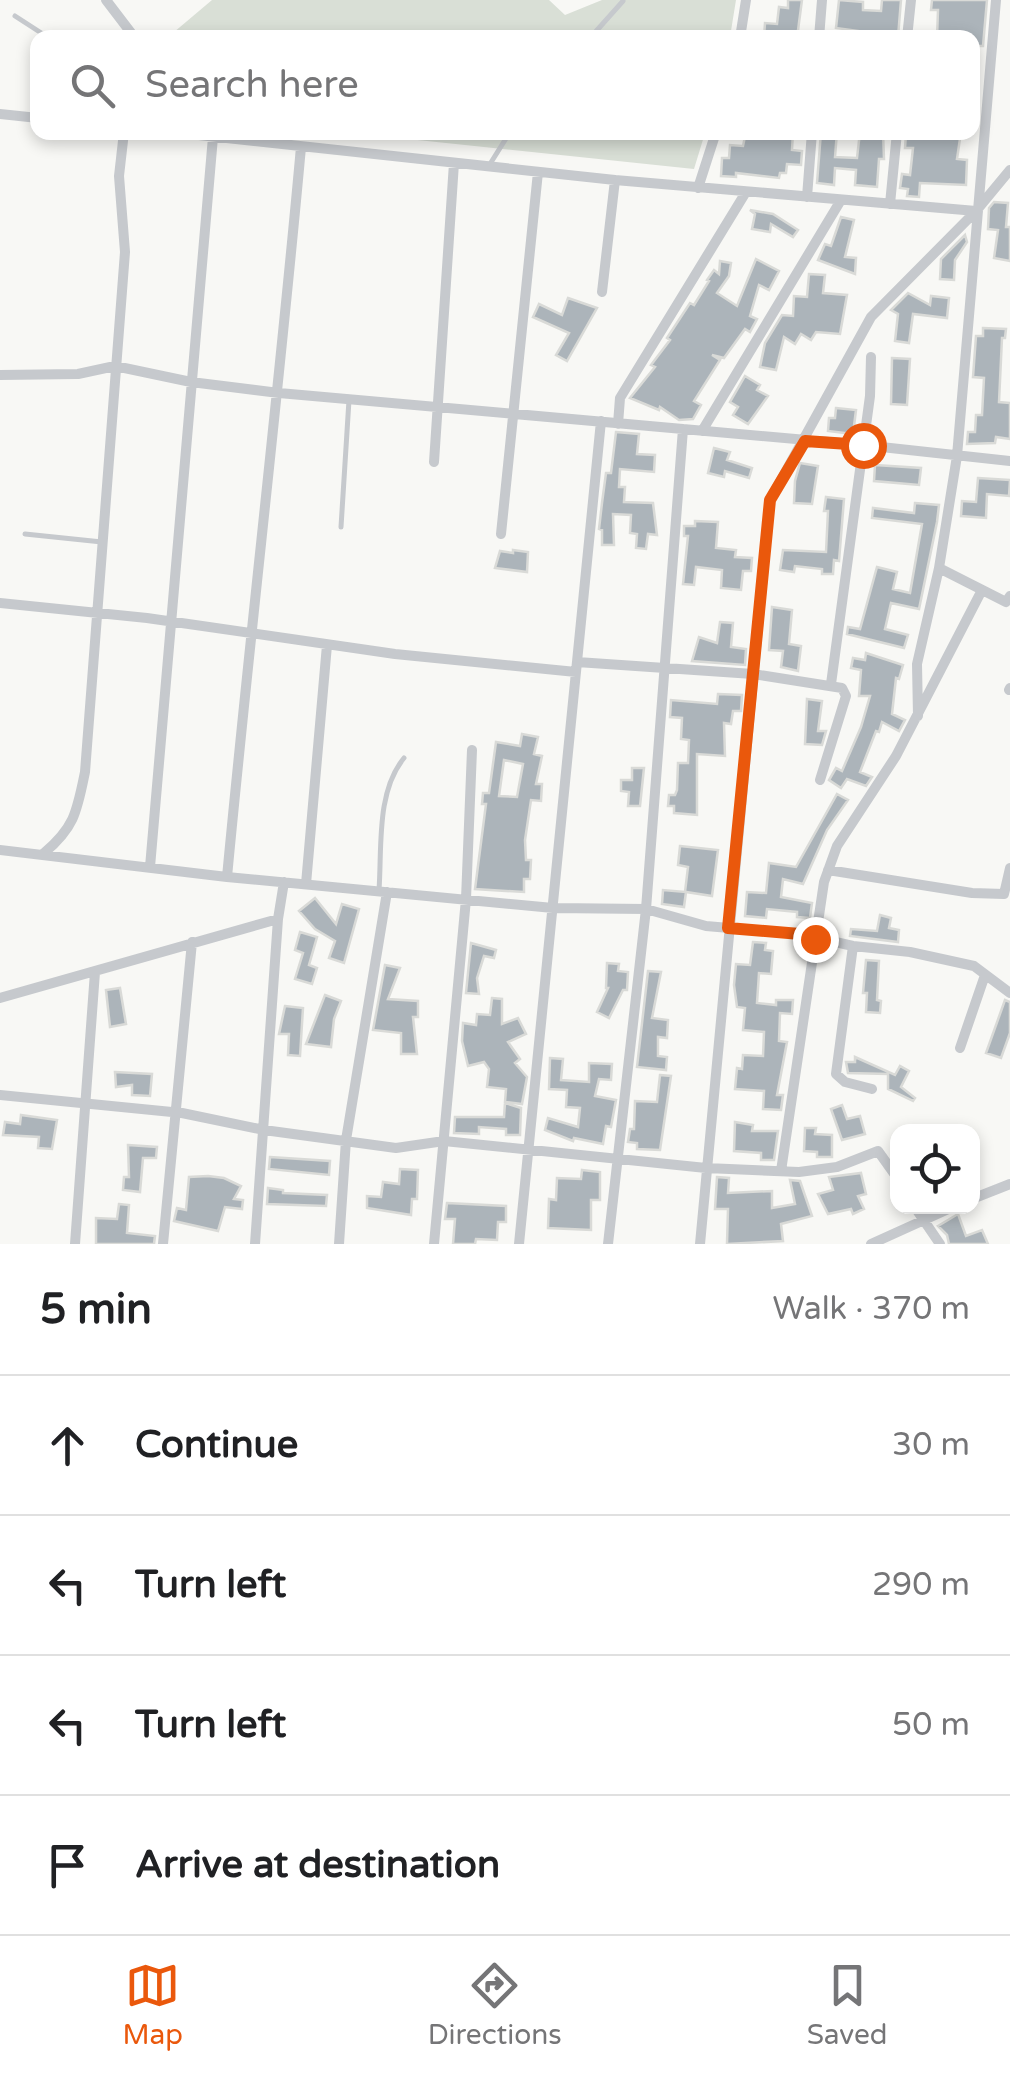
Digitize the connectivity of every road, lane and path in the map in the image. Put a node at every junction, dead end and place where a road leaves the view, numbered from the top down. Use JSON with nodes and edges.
{"nodes":[{"id":1,"x":106,"y":0,"type":"edge"},
{"id":2,"x":746,"y":0,"type":"edge"},
{"id":3,"x":822,"y":0,"type":"edge"},
{"id":4,"x":911,"y":0,"type":"edge"},
{"id":5,"x":996,"y":0,"type":"edge"},
{"id":6,"x":622,"y":1,"type":"edge"},
{"id":7,"x":15,"y":16,"type":"dead end"},
{"id":8,"x":36,"y":30,"type":"edge"},
{"id":9,"x":129,"y":30,"type":"edge"},
{"id":10,"x":597,"y":30,"type":"edge"},
{"id":11,"x":741,"y":30,"type":"edge"},
{"id":12,"x":820,"y":30,"type":"edge"},
{"id":13,"x":908,"y":30,"type":"edge"},
{"id":14,"x":0,"y":114,"type":"edge"},
{"id":15,"x":30,"y":117,"type":"edge"},
{"id":16,"x":123,"y":140,"type":"edge"},
{"id":17,"x":213,"y":140,"type":"edge"},
{"id":18,"x":240,"y":140,"type":"edge"},
{"id":19,"x":505,"y":140,"type":"edge"},
{"id":20,"x":713,"y":140,"type":"edge"},
{"id":21,"x":811,"y":140,"type":"edge"},
{"id":22,"x":896,"y":140,"type":"edge"},
{"id":23,"x":302,"y":147,"type":"junction"},
{"id":24,"x":454,"y":163,"type":"junction"},
{"id":25,"x":488,"y":167,"type":"junction"},
{"id":26,"x":1010,"y":170,"type":"edge"},
{"id":27,"x":538,"y":172,"type":"junction"},
{"id":28,"x":615,"y":180,"type":"junction"},
{"id":29,"x":698,"y":188,"type":"junction"},
{"id":30,"x":746,"y":192,"type":"junction"},
{"id":31,"x":806,"y":197,"type":"junction"},
{"id":32,"x":841,"y":200,"type":"junction"},
{"id":33,"x":890,"y":204,"type":"junction"},
{"id":34,"x":976,"y":211,"type":"junction"},
{"id":35,"x":602,"y":292,"type":"dead end"},
{"id":36,"x":870,"y":357,"type":"dead end"},
{"id":37,"x":115,"y":366,"type":"junction"},
{"id":38,"x":0,"y":376,"type":"edge"},
{"id":39,"x":191,"y":382,"type":"junction"},
{"id":40,"x":279,"y":393,"type":"junction"},
{"id":41,"x":349,"y":399,"type":"junction"},
{"id":42,"x":437,"y":407,"type":"junction"},
{"id":43,"x":512,"y":413,"type":"junction"},
{"id":44,"x":601,"y":421,"type":"junction"},
{"id":45,"x":618,"y":424,"type":"junction"},
{"id":46,"x":684,"y":429,"type":"junction"},
{"id":47,"x":702,"y":431,"type":"junction"},
{"id":48,"x":805,"y":441,"type":"junction"},
{"id":49,"x":863,"y":445,"type":"junction"},
{"id":50,"x":957,"y":456,"type":"junction"},
{"id":51,"x":1010,"y":461,"type":"edge"},
{"id":52,"x":434,"y":462,"type":"dead end"},
{"id":53,"x":342,"y":527,"type":"dead end"},
{"id":54,"x":24,"y":534,"type":"dead end"},
{"id":55,"x":501,"y":534,"type":"dead end"},
{"id":56,"x":102,"y":542,"type":"junction"},
{"id":57,"x":939,"y":568,"type":"junction"},
{"id":58,"x":982,"y":590,"type":"junction"},
{"id":59,"x":1009,"y":600,"type":"edge"},
{"id":60,"x":0,"y":603,"type":"edge"},
{"id":61,"x":96,"y":614,"type":"junction"},
{"id":62,"x":173,"y":622,"type":"junction"},
{"id":63,"x":250,"y":634,"type":"junction"},
{"id":64,"x":327,"y":645,"type":"junction"},
{"id":65,"x":663,"y":666,"type":"junction"},
{"id":66,"x":577,"y":667,"type":"junction"},
{"id":67,"x":754,"y":674,"type":"junction"},
{"id":68,"x":831,"y":684,"type":"junction"},
{"id":69,"x":918,"y":716,"type":"junction"},
{"id":70,"x":472,"y":750,"type":"dead end"},
{"id":71,"x":404,"y":758,"type":"dead end"},
{"id":72,"x":820,"y":780,"type":"dead end"},
{"id":73,"x":0,"y":850,"type":"edge"},
{"id":74,"x":43,"y":853,"type":"junction"},
{"id":75,"x":150,"y":867,"type":"junction"},
{"id":76,"x":1010,"y":868,"type":"edge"},
{"id":77,"x":828,"y":870,"type":"junction"},
{"id":78,"x":228,"y":877,"type":"junction"},
{"id":79,"x":284,"y":882,"type":"junction"},
{"id":80,"x":306,"y":884,"type":"junction"},
{"id":81,"x":383,"y":891,"type":"junction"},
{"id":82,"x":466,"y":899,"type":"junction"},
{"id":83,"x":553,"y":908,"type":"junction"},
{"id":84,"x":646,"y":909,"type":"junction"},
{"id":85,"x":278,"y":919,"type":"junction"},
{"id":86,"x":728,"y":928,"type":"junction"},
{"id":87,"x":815,"y":939,"type":"junction"},
{"id":88,"x":192,"y":942,"type":"junction"},
{"id":89,"x":853,"y":946,"type":"junction"},
{"id":90,"x":95,"y":972,"type":"junction"},
{"id":91,"x":986,"y":975,"type":"junction"},
{"id":92,"x":1009,"y":990,"type":"edge"},
{"id":93,"x":1,"y":997,"type":"edge"},
{"id":94,"x":960,"y":1048,"type":"dead end"},
{"id":95,"x":872,"y":1089,"type":"dead end"},
{"id":96,"x":1,"y":1095,"type":"edge"},
{"id":97,"x":86,"y":1102,"type":"junction"},
{"id":98,"x":0,"y":1106,"type":"edge"},
{"id":99,"x":176,"y":1112,"type":"junction"},
{"id":100,"x":264,"y":1130,"type":"junction"},
{"id":101,"x":346,"y":1140,"type":"junction"},
{"id":102,"x":444,"y":1141,"type":"junction"},
{"id":103,"x":531,"y":1148,"type":"junction"},
{"id":104,"x":618,"y":1158,"type":"junction"},
{"id":105,"x":706,"y":1168,"type":"junction"},
{"id":106,"x":890,"y":1168,"type":"edge"},
{"id":107,"x":781,"y":1171,"type":"junction"},
{"id":108,"x":1010,"y":1184,"type":"edge"},
{"id":109,"x":980,"y":1196,"type":"edge"},
{"id":110,"x":919,"y":1214,"type":"edge"},
{"id":111,"x":936,"y":1214,"type":"edge"},
{"id":112,"x":922,"y":1220,"type":"junction"},
{"id":113,"x":75,"y":1244,"type":"edge"},
{"id":114,"x":164,"y":1244,"type":"edge"},
{"id":115,"x":255,"y":1244,"type":"edge"},
{"id":116,"x":339,"y":1244,"type":"edge"},
{"id":117,"x":434,"y":1244,"type":"edge"},
{"id":118,"x":519,"y":1244,"type":"edge"},
{"id":119,"x":608,"y":1244,"type":"edge"},
{"id":120,"x":700,"y":1244,"type":"edge"},
{"id":121,"x":871,"y":1244,"type":"edge"},
{"id":122,"x":940,"y":1244,"type":"edge"}],
"edges":[{"from":1,"to":9,"type":"street"},
{"from":2,"to":11,"type":"street"},
{"from":3,"to":12,"type":"street"},
{"from":4,"to":13,"type":"street"},
{"from":5,"to":34,"type":"street"},
{"from":6,"to":10,"type":"lane"},
{"from":7,"to":8,"type":"lane"},
{"from":14,"to":15,"type":"street"},
{"from":16,"to":37,"type":"street"},
{"from":17,"to":39,"type":"street"},
{"from":18,"to":23,"type":"street"},
{"from":19,"to":25,"type":"lane"},
{"from":20,"to":29,"type":"street"},
{"from":21,"to":31,"type":"street"},
{"from":22,"to":33,"type":"street"},
{"from":23,"to":24,"type":"street"},
{"from":23,"to":40,"type":"street"},
{"from":24,"to":25,"type":"street"},
{"from":24,"to":42,"type":"street"},
{"from":25,"to":27,"type":"street"},
{"from":26,"to":34,"type":"street"},
{"from":27,"to":28,"type":"street"},
{"from":27,"to":43,"type":"street"},
{"from":28,"to":29,"type":"street"},
{"from":28,"to":35,"type":"street"},
{"from":29,"to":30,"type":"street"},
{"from":30,"to":31,"type":"street"},
{"from":30,"to":45,"type":"street"},
{"from":31,"to":32,"type":"street"},
{"from":32,"to":33,"type":"street"},
{"from":32,"to":47,"type":"street"},
{"from":33,"to":34,"type":"street"},
{"from":34,"to":48,"type":"street"},
{"from":34,"to":50,"type":"street"},
{"from":36,"to":49,"type":"street"},
{"from":37,"to":38,"type":"street"},
{"from":37,"to":39,"type":"street"},
{"from":37,"to":56,"type":"street"},
{"from":39,"to":40,"type":"street"},
{"from":39,"to":62,"type":"street"},
{"from":40,"to":41,"type":"street"},
{"from":40,"to":63,"type":"street"},
{"from":41,"to":42,"type":"street"},
{"from":41,"to":53,"type":"lane"},
{"from":42,"to":43,"type":"street"},
{"from":42,"to":52,"type":"street"},
{"from":43,"to":44,"type":"street"},
{"from":43,"to":55,"type":"street"},
{"from":44,"to":45,"type":"street"},
{"from":44,"to":66,"type":"street"},
{"from":45,"to":46,"type":"street"},
{"from":46,"to":47,"type":"street"},
{"from":46,"to":65,"type":"street"},
{"from":47,"to":48,"type":"street"},
{"from":48,"to":49,"type":"street"},
{"from":48,"to":67,"type":"street"},
{"from":49,"to":50,"type":"street"},
{"from":49,"to":68,"type":"street"},
{"from":50,"to":51,"type":"street"},
{"from":50,"to":57,"type":"street"},
{"from":54,"to":56,"type":"lane"},
{"from":56,"to":61,"type":"street"},
{"from":57,"to":58,"type":"street"},
{"from":57,"to":69,"type":"street"},
{"from":58,"to":59,"type":"street"},
{"from":58,"to":69,"type":"street"},
{"from":60,"to":61,"type":"street"},
{"from":61,"to":62,"type":"street"},
{"from":61,"to":74,"type":"street"},
{"from":62,"to":63,"type":"street"},
{"from":62,"to":75,"type":"street"},
{"from":63,"to":64,"type":"street"},
{"from":63,"to":78,"type":"street"},
{"from":64,"to":66,"type":"street"},
{"from":64,"to":80,"type":"street"},
{"from":65,"to":66,"type":"street"},
{"from":65,"to":67,"type":"street"},
{"from":65,"to":84,"type":"street"},
{"from":66,"to":83,"type":"street"},
{"from":67,"to":68,"type":"street"},
{"from":67,"to":86,"type":"street"},
{"from":68,"to":72,"type":"street"},
{"from":69,"to":77,"type":"street"},
{"from":70,"to":82,"type":"street"},
{"from":71,"to":81,"type":"lane"},
{"from":73,"to":74,"type":"street"},
{"from":74,"to":75,"type":"street"},
{"from":75,"to":78,"type":"street"},
{"from":76,"to":77,"type":"street"},
{"from":77,"to":87,"type":"street"},
{"from":78,"to":79,"type":"street"},
{"from":79,"to":80,"type":"street"},
{"from":79,"to":85,"type":"street"},
{"from":80,"to":81,"type":"street"},
{"from":81,"to":82,"type":"street"},
{"from":81,"to":101,"type":"street"},
{"from":82,"to":83,"type":"street"},
{"from":82,"to":102,"type":"street"},
{"from":83,"to":84,"type":"street"},
{"from":83,"to":103,"type":"street"},
{"from":84,"to":86,"type":"street"},
{"from":84,"to":104,"type":"street"},
{"from":85,"to":88,"type":"street"},
{"from":85,"to":100,"type":"street"},
{"from":86,"to":87,"type":"street"},
{"from":86,"to":105,"type":"street"},
{"from":87,"to":89,"type":"street"},
{"from":87,"to":107,"type":"street"},
{"from":88,"to":90,"type":"street"},
{"from":88,"to":99,"type":"street"},
{"from":89,"to":91,"type":"street"},
{"from":89,"to":95,"type":"street"},
{"from":90,"to":93,"type":"street"},
{"from":90,"to":97,"type":"street"},
{"from":91,"to":92,"type":"street"},
{"from":91,"to":94,"type":"street"},
{"from":96,"to":97,"type":"street"},
{"from":96,"to":98,"type":"street"},
{"from":97,"to":99,"type":"street"},
{"from":97,"to":113,"type":"street"},
{"from":99,"to":100,"type":"street"},
{"from":99,"to":114,"type":"street"},
{"from":100,"to":101,"type":"street"},
{"from":100,"to":115,"type":"street"},
{"from":101,"to":102,"type":"street"},
{"from":101,"to":116,"type":"street"},
{"from":102,"to":103,"type":"street"},
{"from":102,"to":117,"type":"street"},
{"from":103,"to":104,"type":"street"},
{"from":103,"to":118,"type":"street"},
{"from":104,"to":105,"type":"street"},
{"from":104,"to":119,"type":"street"},
{"from":105,"to":107,"type":"street"},
{"from":105,"to":120,"type":"street"},
{"from":106,"to":107,"type":"street"},
{"from":108,"to":109,"type":"street"},
{"from":110,"to":112,"type":"street"},
{"from":111,"to":112,"type":"street"},
{"from":112,"to":121,"type":"street"},
{"from":112,"to":122,"type":"street"}]}
